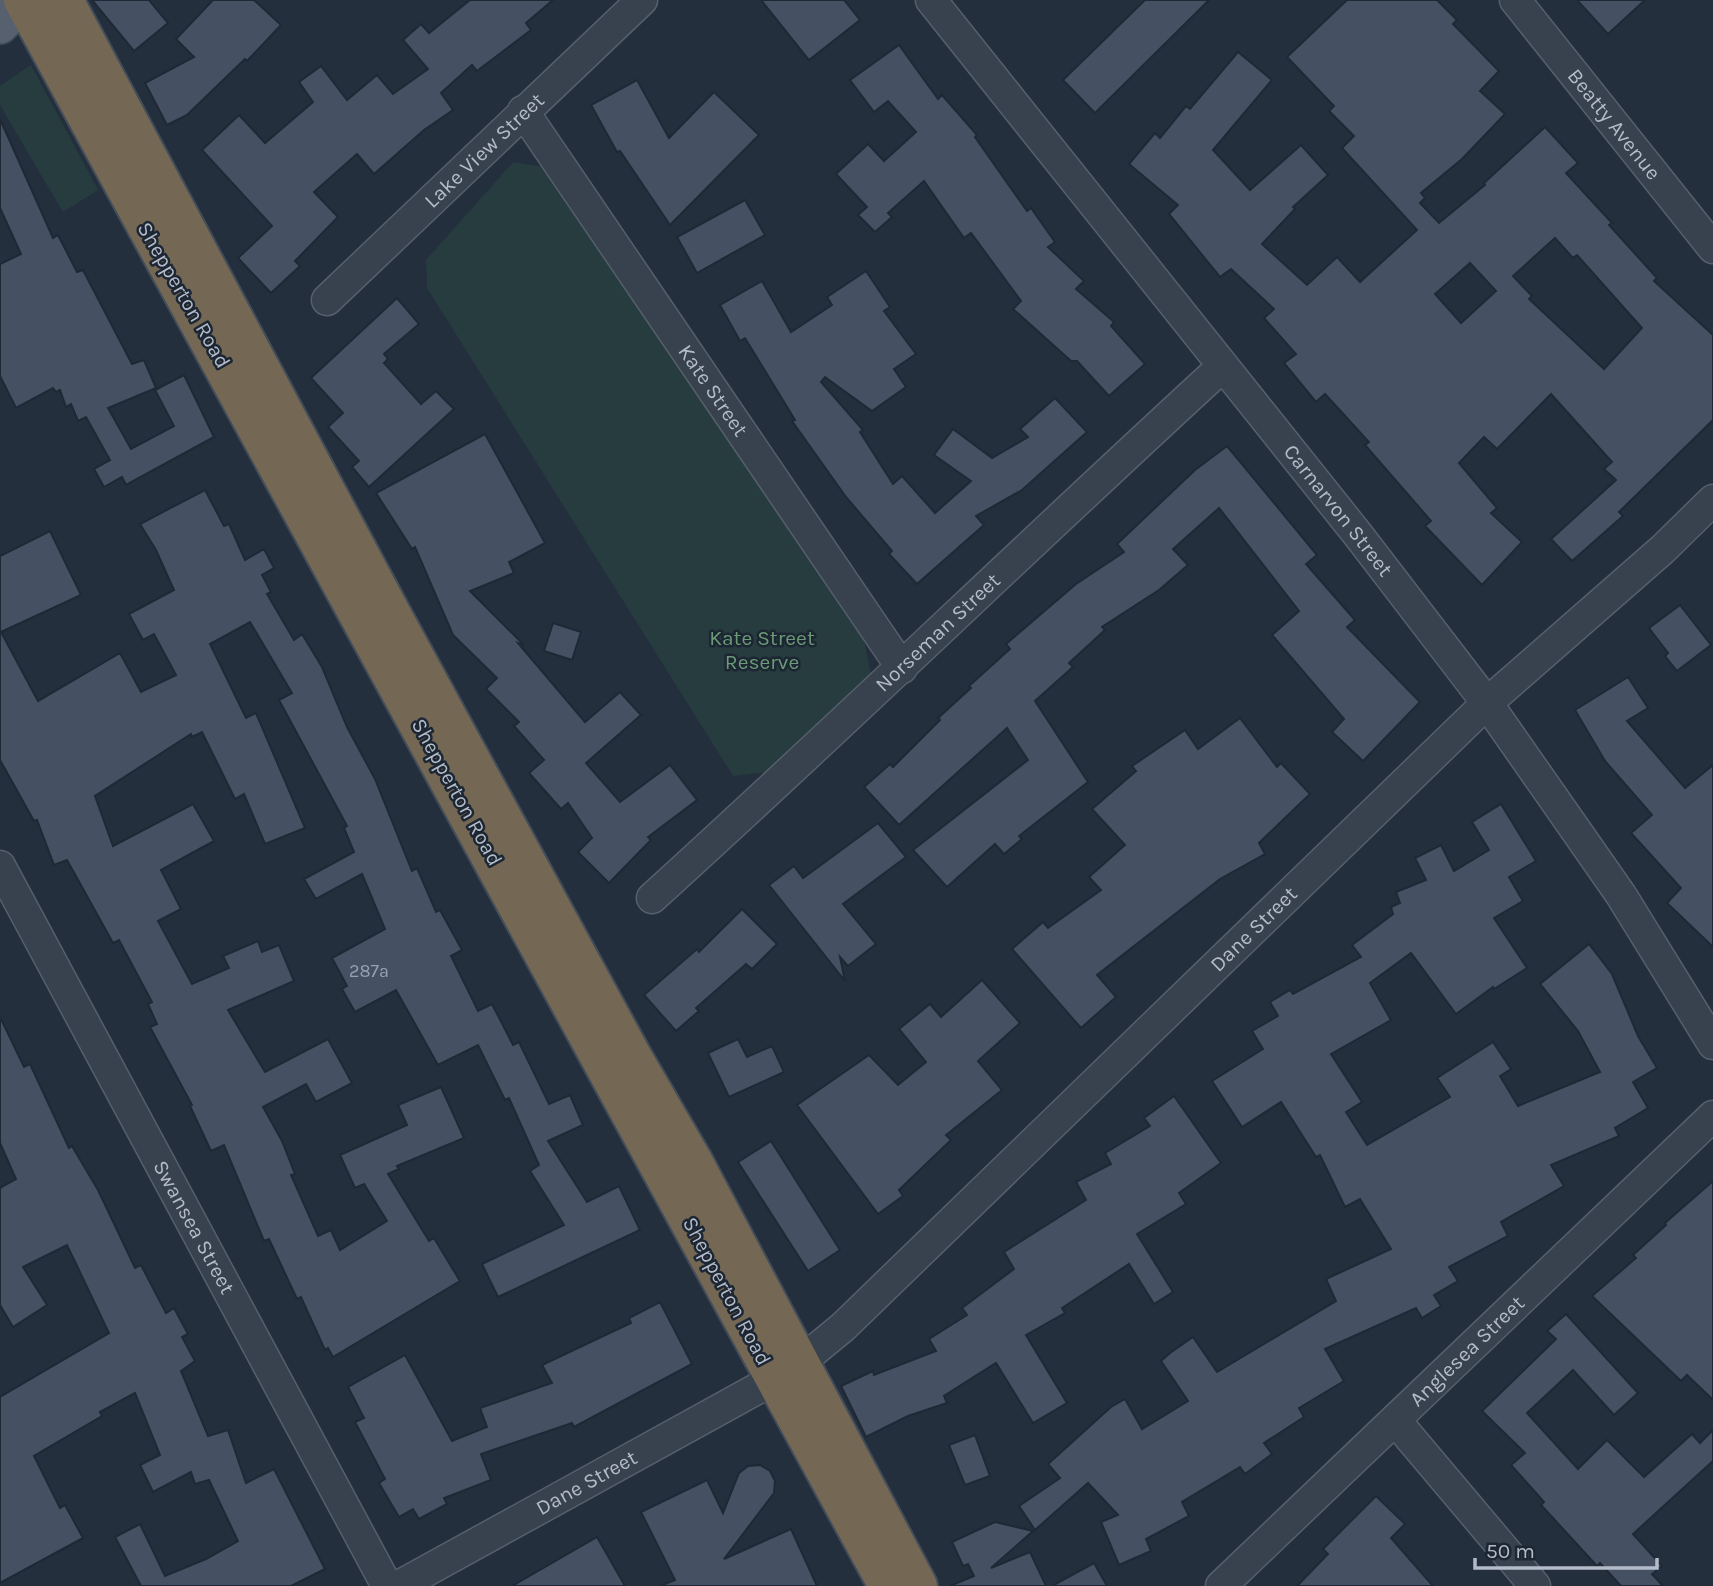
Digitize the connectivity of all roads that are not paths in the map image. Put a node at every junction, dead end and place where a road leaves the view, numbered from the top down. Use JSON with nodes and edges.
{"nodes":[{"id":1,"x":23,"y":0,"type":"edge"},
{"id":2,"x":64,"y":0,"type":"edge"},
{"id":3,"x":642,"y":0,"type":"edge"},
{"id":4,"x":931,"y":0,"type":"edge"},
{"id":5,"x":1515,"y":0,"type":"edge"},
{"id":6,"x":0,"y":25,"type":"edge"},
{"id":7,"x":523,"y":111,"type":"junction"},
{"id":8,"x":1713,"y":248,"type":"edge"},
{"id":9,"x":327,"y":300,"type":"dead end"},
{"id":10,"x":1223,"y":366,"type":"junction"},
{"id":11,"x":1713,"y":500,"type":"edge"},
{"id":12,"x":902,"y":668,"type":"junction"},
{"id":13,"x":1487,"y":703,"type":"junction"},
{"id":14,"x":0,"y":866,"type":"edge"},
{"id":15,"x":652,"y":898,"type":"dead end"},
{"id":16,"x":1713,"y":1044,"type":"edge"},
{"id":17,"x":1713,"y":1116,"type":"edge"},
{"id":18,"x":786,"y":1372,"type":"junction"},
{"id":19,"x":1395,"y":1420,"type":"junction"},
{"id":20,"x":387,"y":1586,"type":"edge"},
{"id":21,"x":399,"y":1586,"type":"edge"},
{"id":22,"x":887,"y":1586,"type":"edge"},
{"id":23,"x":918,"y":1586,"type":"edge"},
{"id":24,"x":1221,"y":1586,"type":"edge"},
{"id":25,"x":1535,"y":1586,"type":"edge"}],
"edges":[{"from":1,"to":6,"type":"main road"},
{"from":1,"to":18,"type":"highway","name":"Shepperton Road"},
{"from":2,"to":18,"type":"highway","name":"Shepperton Road"},
{"from":3,"to":7,"type":"street","name":"Lake View Street"},
{"from":4,"to":10,"type":"street","name":"Carnarvon Street"},
{"from":5,"to":8,"type":"street","name":"Beatty Avenue"},
{"from":7,"to":9,"type":"street","name":"Lake View Street"},
{"from":7,"to":12,"type":"street","name":"Kate Street"},
{"from":10,"to":12,"type":"street","name":"Norseman Street"},
{"from":10,"to":13,"type":"street","name":"Carnarvon Street"},
{"from":11,"to":13,"type":"street","name":"Dane Street"},
{"from":12,"to":15,"type":"street","name":"Norseman Street"},
{"from":13,"to":16,"type":"street","name":"Carnarvon Street"},
{"from":13,"to":18,"type":"street","name":"Dane Street"},
{"from":14,"to":20,"type":"street","name":"Swansea Street"},
{"from":17,"to":19,"type":"street","name":"Anglesea Street"},
{"from":18,"to":21,"type":"street","name":"Dane Street"},
{"from":18,"to":22,"type":"highway","name":"Shepperton Road"},
{"from":18,"to":23,"type":"highway","name":"Shepperton Road"},
{"from":19,"to":24,"type":"street","name":"Anglesea Street"},
{"from":19,"to":25,"type":"street"}]}
